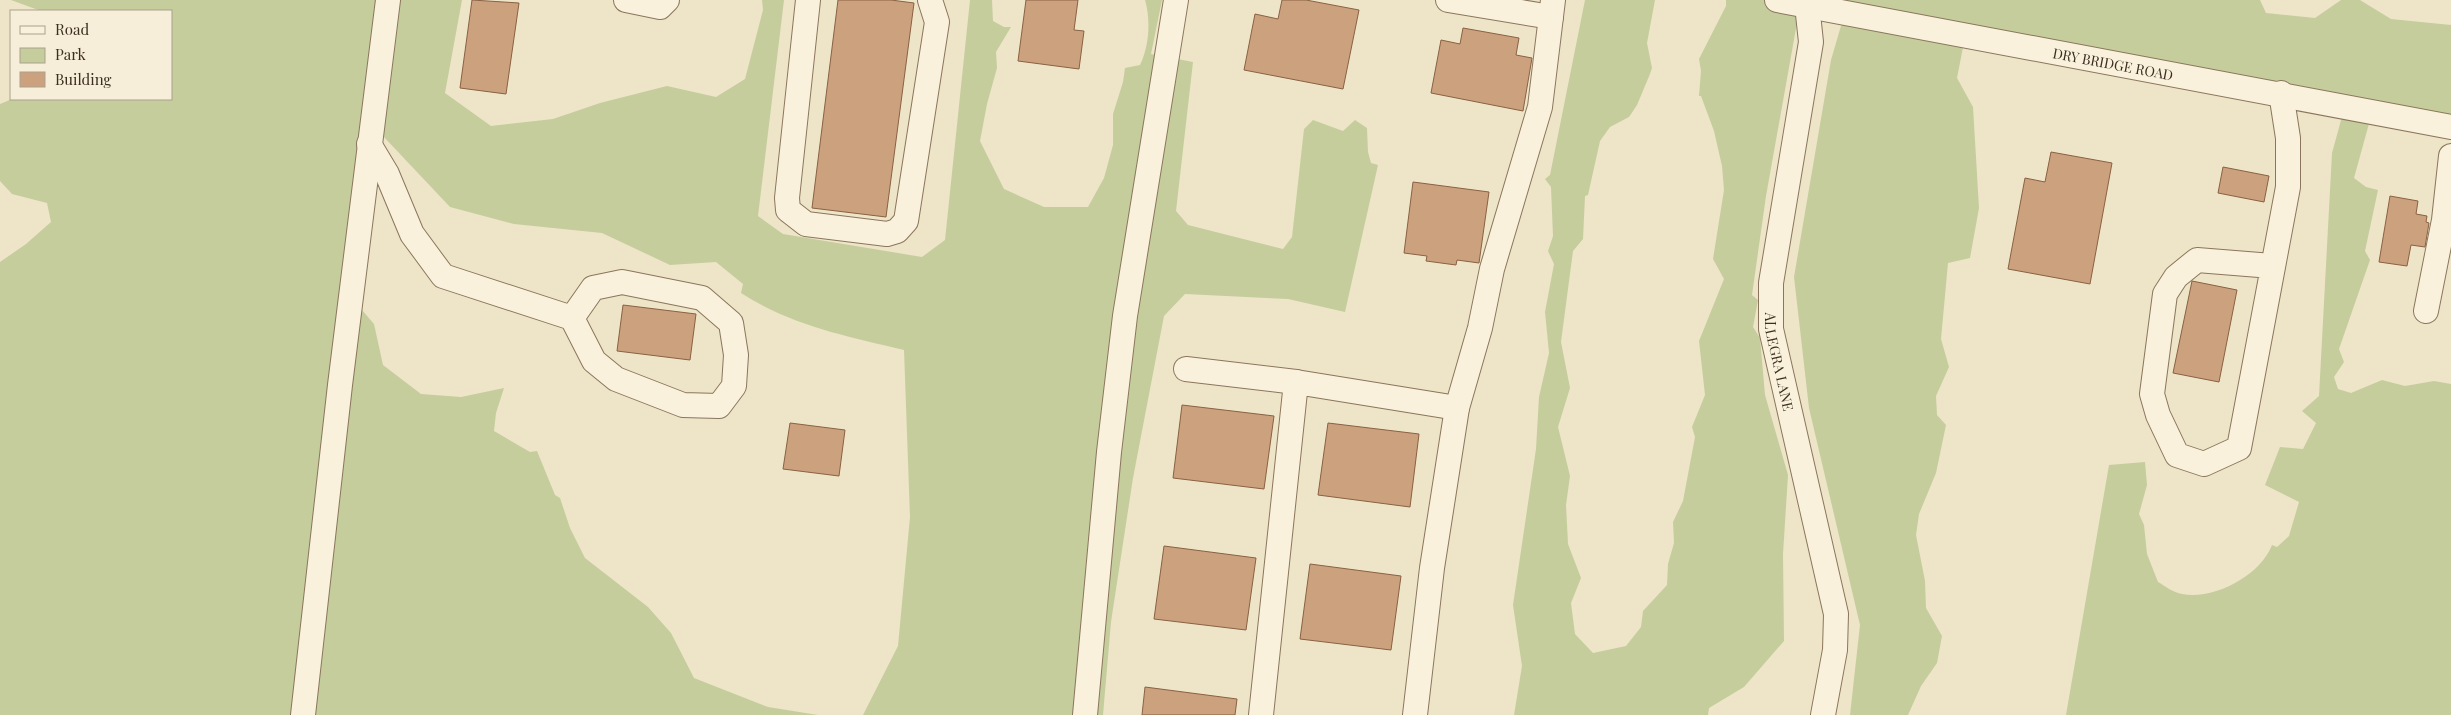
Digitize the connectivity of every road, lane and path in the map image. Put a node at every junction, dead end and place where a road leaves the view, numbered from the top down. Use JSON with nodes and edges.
{"nodes":[{"id":1,"x":388,"y":0,"type":"edge"},
{"id":2,"x":626,"y":0,"type":"edge"},
{"id":3,"x":668,"y":0,"type":"edge"},
{"id":4,"x":808,"y":0,"type":"edge"},
{"id":5,"x":930,"y":0,"type":"edge"},
{"id":6,"x":1176,"y":0,"type":"edge"},
{"id":7,"x":1448,"y":0,"type":"edge"},
{"id":8,"x":1777,"y":0,"type":"edge"},
{"id":9,"x":1807,"y":6,"type":"junction"},
{"id":10,"x":1552,"y":9,"type":"edge"},
{"id":11,"x":2281,"y":93,"type":"junction"},
{"id":12,"x":2451,"y":127,"type":"edge"},
{"id":13,"x":369,"y":144,"type":"junction"},
{"id":14,"x":2451,"y":156,"type":"edge"},
{"id":15,"x":2272,"y":266,"type":"junction"},
{"id":16,"x":2426,"y":311,"type":"dead end"},
{"id":17,"x":572,"y":318,"type":"junction"},
{"id":18,"x":1186,"y":369,"type":"dead end"},
{"id":19,"x":1296,"y":382,"type":"junction"},
{"id":20,"x":1457,"y":408,"type":"junction"},
{"id":21,"x":303,"y":715,"type":"edge"},
{"id":22,"x":1085,"y":715,"type":"edge"},
{"id":23,"x":1261,"y":715,"type":"edge"},
{"id":24,"x":1414,"y":715,"type":"edge"},
{"id":25,"x":1823,"y":715,"type":"edge"}],
"edges":[{"from":1,"to":13,"type":"street"},
{"from":2,"to":3,"type":"street"},
{"from":4,"to":5,"type":"street"},
{"from":6,"to":22,"type":"street"},
{"from":7,"to":10,"type":"street"},
{"from":8,"to":9,"type":"street","name":"DRY BRIDGE ROAD"},
{"from":9,"to":11,"type":"street","name":"DRY BRIDGE ROAD"},
{"from":9,"to":25,"type":"street","name":"ALLEGRA LANE"},
{"from":10,"to":20,"type":"street"},
{"from":11,"to":12,"type":"street","name":"DRY BRIDGE ROAD"},
{"from":11,"to":15,"type":"street"},
{"from":13,"to":17,"type":"street"},
{"from":13,"to":21,"type":"street"},
{"from":14,"to":16,"type":"street"},
{"from":15,"to":15,"type":"street"},
{"from":17,"to":17,"type":"street"},
{"from":18,"to":19,"type":"street"},
{"from":19,"to":20,"type":"street"},
{"from":19,"to":23,"type":"street"},
{"from":20,"to":24,"type":"street"}]}
